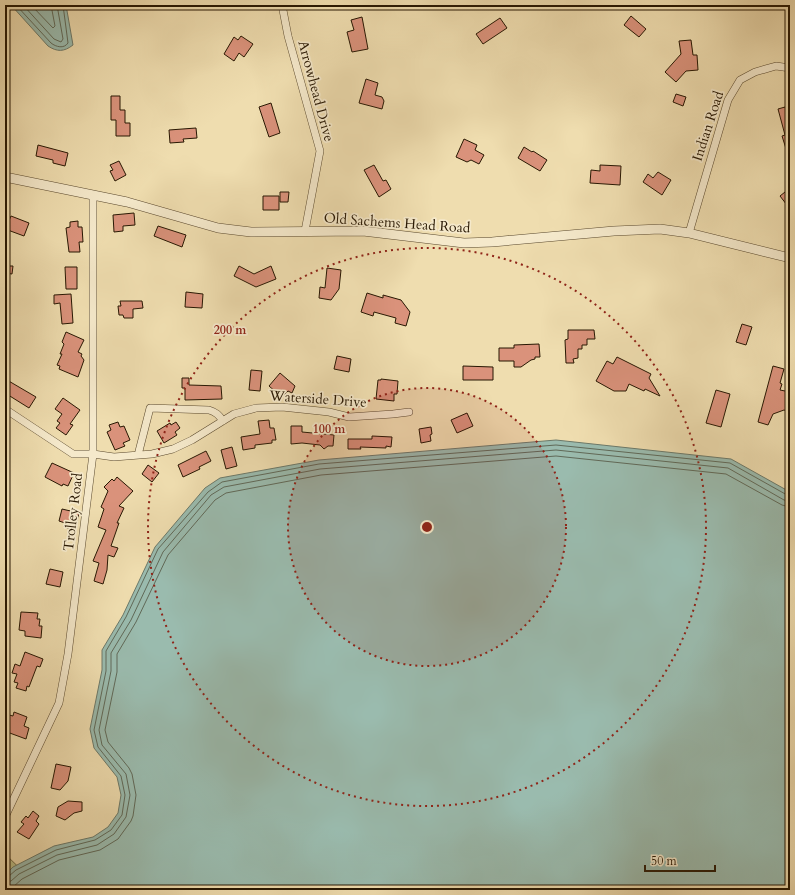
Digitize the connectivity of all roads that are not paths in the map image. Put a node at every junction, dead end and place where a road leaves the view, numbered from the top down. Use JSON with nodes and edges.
{"nodes":[{"id":1,"x":282,"y":5,"type":"edge"},
{"id":2,"x":790,"y":68,"type":"edge"},
{"id":3,"x":5,"y":178,"type":"edge"},
{"id":4,"x":93,"y":196,"type":"junction"},
{"id":5,"x":304,"y":231,"type":"junction"},
{"id":6,"x":690,"y":233,"type":"junction"},
{"id":7,"x":790,"y":258,"type":"edge"},
{"id":8,"x":5,"y":409,"type":"edge"},
{"id":9,"x":409,"y":412,"type":"dead end"},
{"id":10,"x":223,"y":421,"type":"junction"},
{"id":11,"x":93,"y":454,"type":"junction"},
{"id":12,"x":138,"y":455,"type":"junction"},
{"id":13,"x":5,"y":817,"type":"edge"}],
"edges":[{"from":1,"to":5,"type":"street","name":"Arrowhead Drive"},
{"from":2,"to":6,"type":"street","name":"Indian Road"},
{"from":3,"to":4,"type":"street","name":"Old Sachems Head Road"},
{"from":4,"to":5,"type":"street","name":"Old Sachems Head Road"},
{"from":4,"to":11,"type":"street","name":"Trolley Road"},
{"from":5,"to":6,"type":"street","name":"Old Sachems Head Road"},
{"from":6,"to":7,"type":"street","name":"Old Sachems Head Road"},
{"from":8,"to":11,"type":"street","name":"Waterside Drive"},
{"from":9,"to":10,"type":"street","name":"Waterside Drive"},
{"from":10,"to":12,"type":"street","name":"Waterside Drive"},
{"from":10,"to":12,"type":"street"},
{"from":11,"to":12,"type":"street","name":"Waterside Drive"},
{"from":11,"to":13,"type":"street","name":"Trolley Road"}]}
